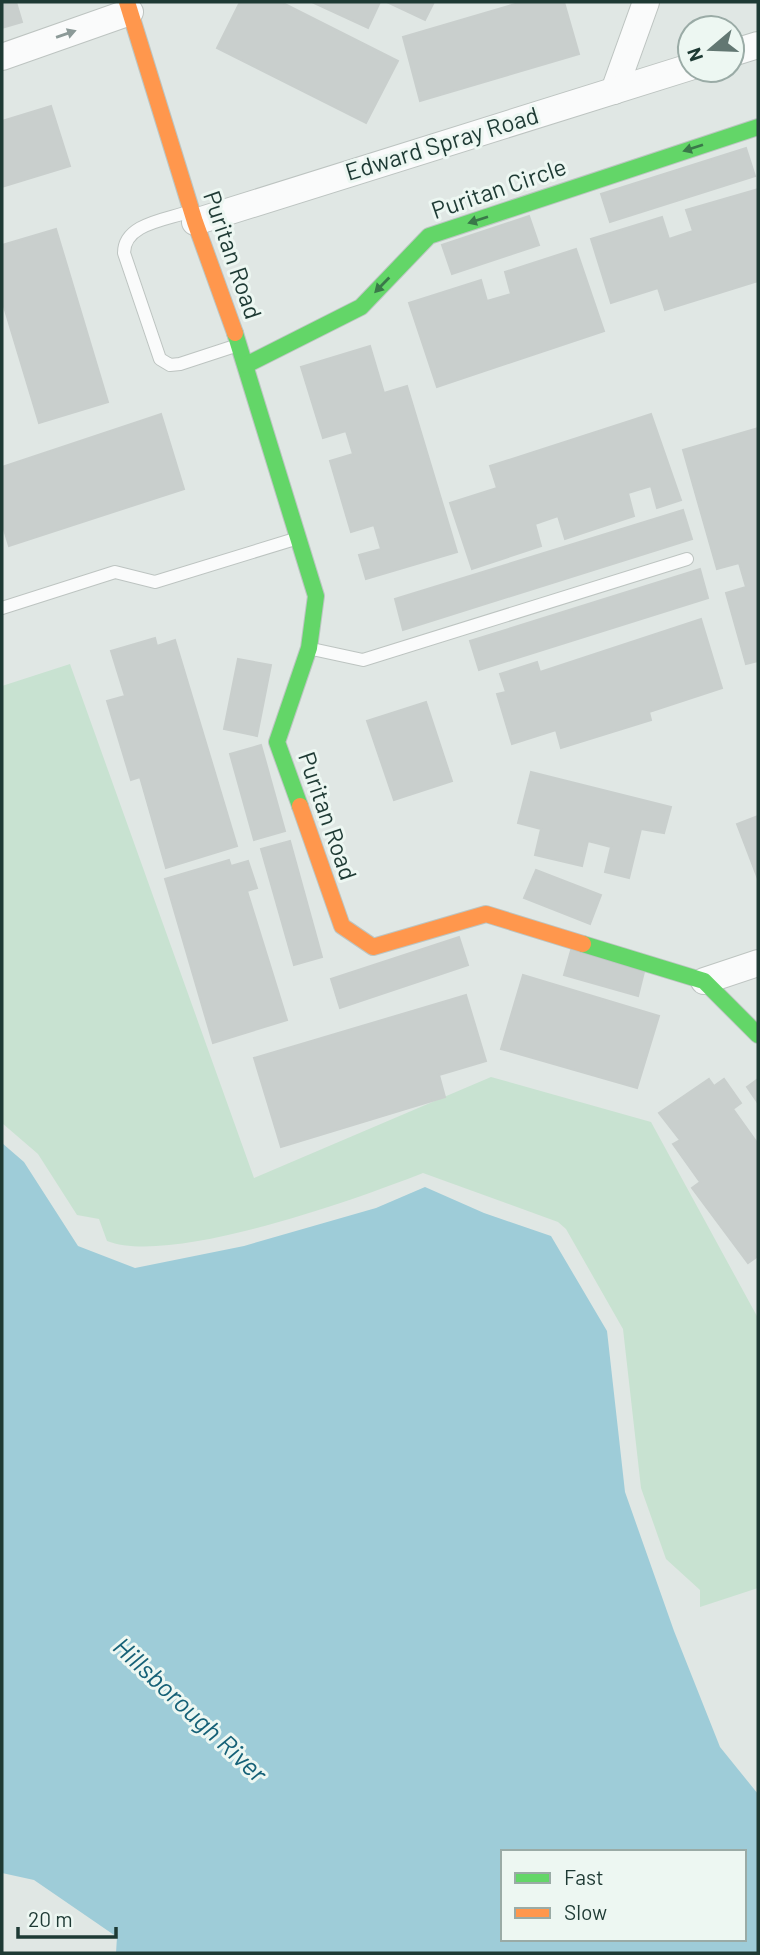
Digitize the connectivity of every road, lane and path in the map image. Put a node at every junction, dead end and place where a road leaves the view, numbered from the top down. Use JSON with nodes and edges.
{"nodes":[{"id":1,"x":646,"y":2,"type":"edge"},
{"id":2,"x":128,"y":7,"type":"edge"},
{"id":3,"x":2,"y":57,"type":"edge"},
{"id":4,"x":676,"y":71,"type":"edge"},
{"id":5,"x":614,"y":91,"type":"junction"},
{"id":6,"x":758,"y":127,"type":"edge"},
{"id":7,"x":193,"y":216,"type":"junction"},
{"id":8,"x":239,"y":345,"type":"junction"},
{"id":9,"x":246,"y":365,"type":"junction"},
{"id":10,"x":299,"y":538,"type":"junction"},
{"id":11,"x":687,"y":559,"type":"dead end"},
{"id":12,"x":2,"y":608,"type":"edge"},
{"id":13,"x":309,"y":648,"type":"junction"},
{"id":14,"x":758,"y":962,"type":"edge"},
{"id":15,"x":704,"y":981,"type":"junction"},
{"id":16,"x":758,"y":1035,"type":"edge"}],
"edges":[{"from":1,"to":5,"type":"street"},
{"from":3,"to":2,"type":"street","one_way":true},
{"from":2,"to":7,"type":"street","name":"Puritan Road"},
{"from":4,"to":5,"type":"street","name":"Edward Spray Road"},
{"from":5,"to":7,"type":"street","name":"Edward Spray Road"},
{"from":6,"to":9,"type":"street","name":"Puritan Circle","one_way":true},
{"from":7,"to":8,"type":"street","name":"Puritan Road"},
{"from":7,"to":8,"type":"lane"},
{"from":8,"to":9,"type":"street","name":"Puritan Road"},
{"from":9,"to":10,"type":"street","name":"Puritan Road"},
{"from":10,"to":12,"type":"lane"},
{"from":10,"to":13,"type":"street","name":"Puritan Road"},
{"from":11,"to":13,"type":"lane"},
{"from":13,"to":15,"type":"street","name":"Puritan Road"},
{"from":14,"to":15,"type":"street"},
{"from":15,"to":16,"type":"street","name":"Puritan Road"}]}
